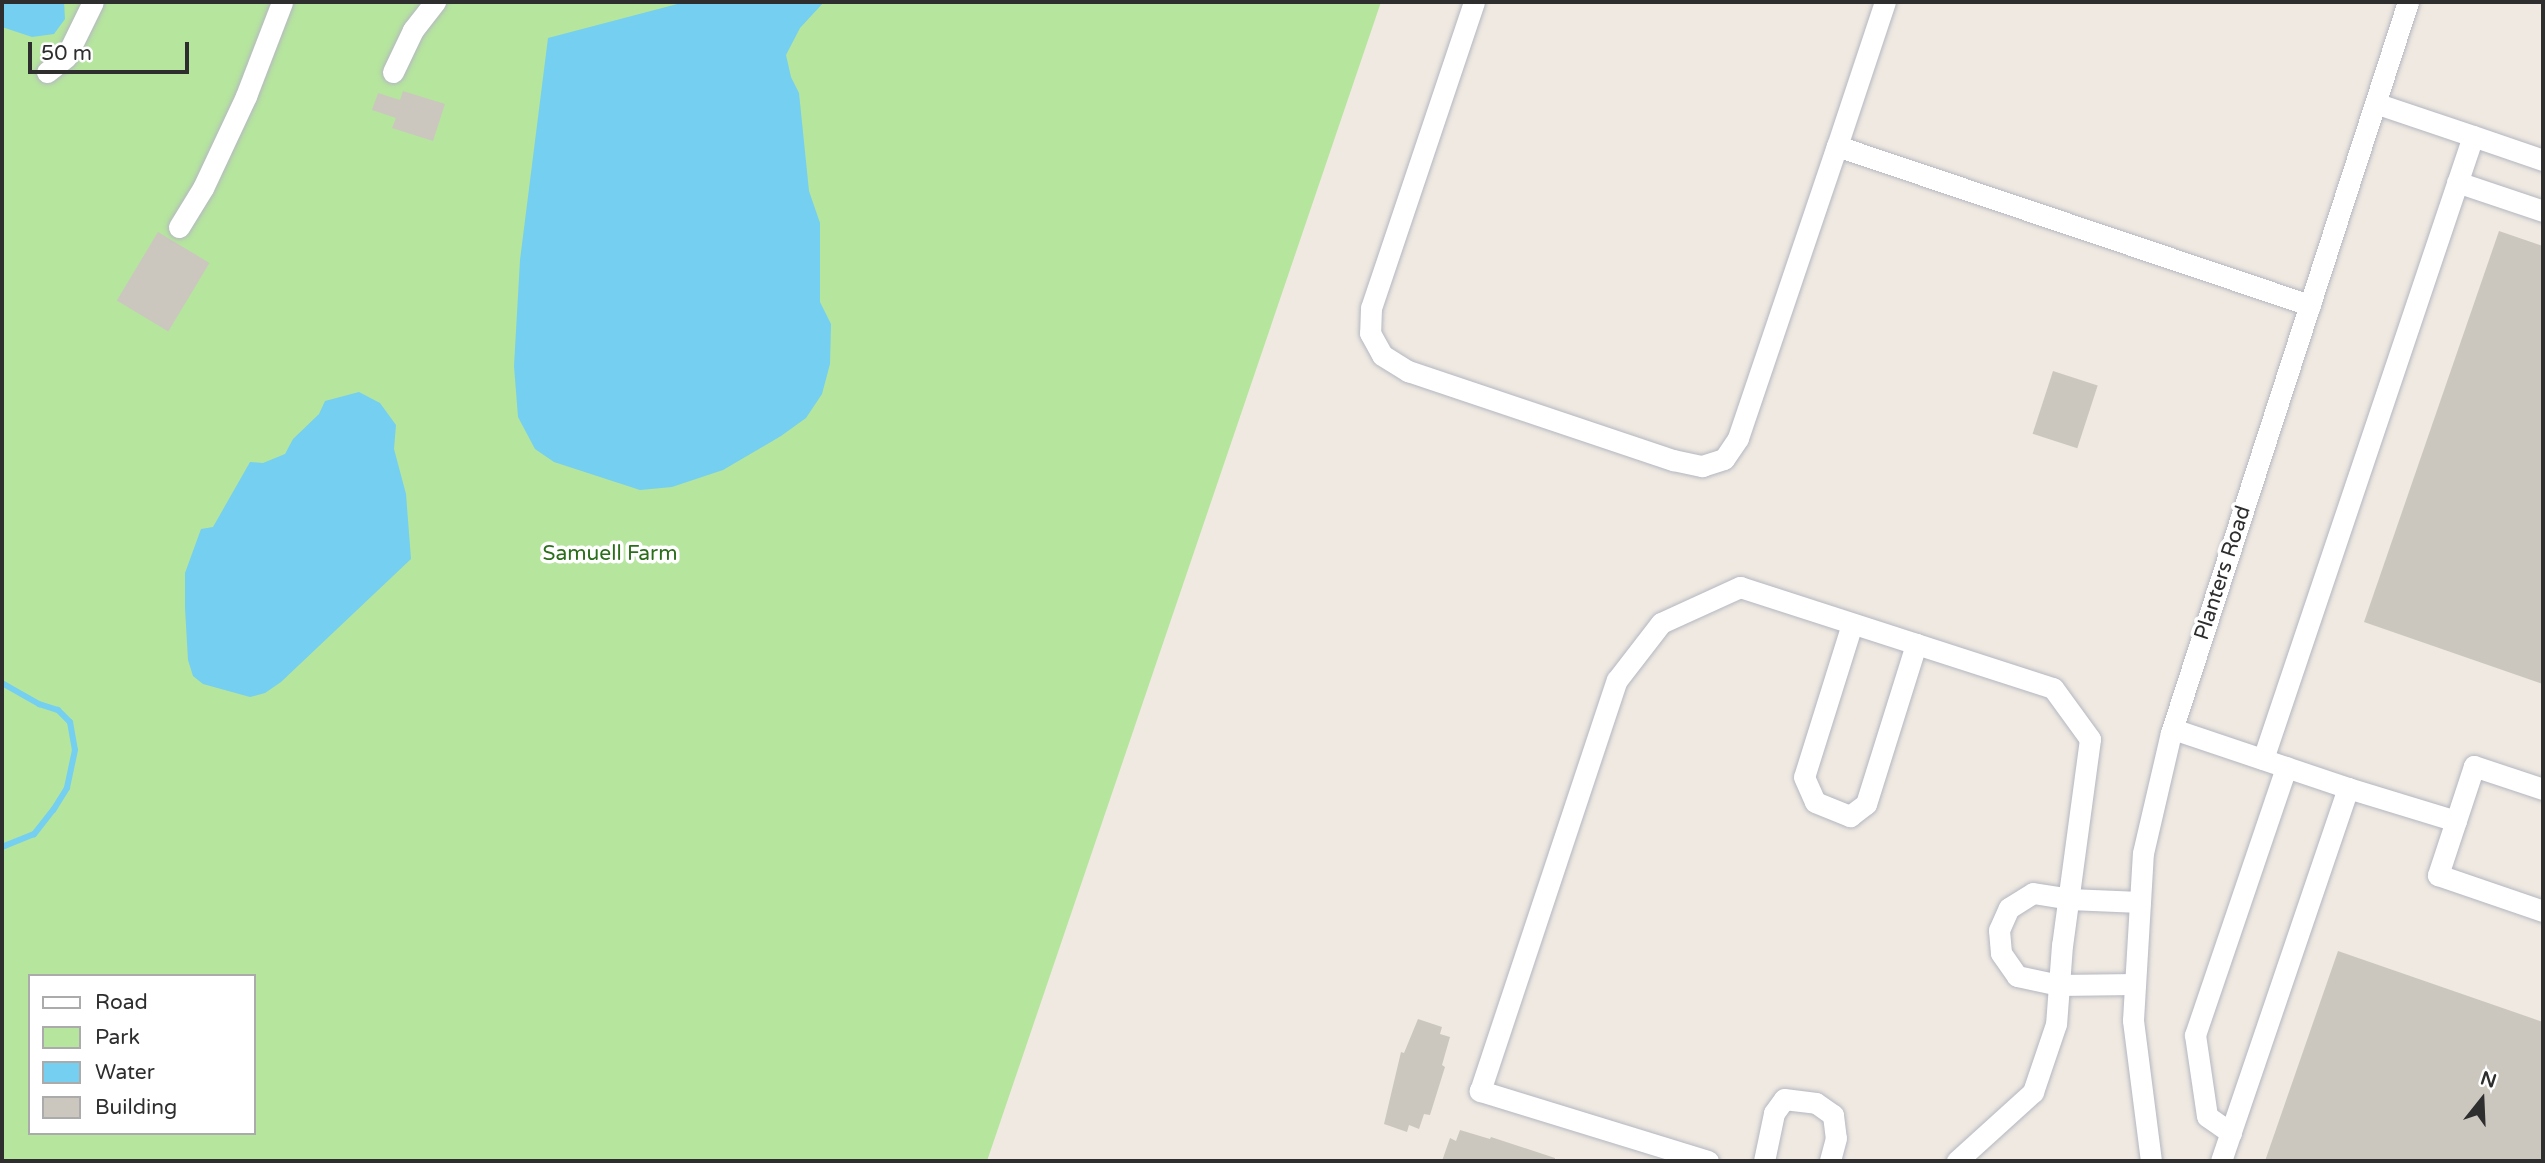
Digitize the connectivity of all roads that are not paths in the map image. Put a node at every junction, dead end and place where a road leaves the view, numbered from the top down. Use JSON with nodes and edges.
{"nodes":[{"id":1,"x":93,"y":2,"type":"edge"},
{"id":2,"x":282,"y":2,"type":"edge"},
{"id":3,"x":435,"y":2,"type":"edge"},
{"id":4,"x":1474,"y":2,"type":"edge"},
{"id":5,"x":1885,"y":2,"type":"edge"},
{"id":6,"x":2408,"y":2,"type":"edge"},
{"id":7,"x":47,"y":72,"type":"dead end"},
{"id":8,"x":393,"y":72,"type":"dead end"},
{"id":9,"x":2375,"y":103,"type":"junction"},
{"id":10,"x":2473,"y":136,"type":"junction"},
{"id":11,"x":1837,"y":146,"type":"junction"},
{"id":12,"x":2543,"y":160,"type":"edge"},
{"id":13,"x":2457,"y":182,"type":"junction"},
{"id":14,"x":2543,"y":211,"type":"edge"},
{"id":15,"x":179,"y":227,"type":"dead end"},
{"id":16,"x":2310,"y":305,"type":"junction"},
{"id":17,"x":1852,"y":624,"type":"junction"},
{"id":18,"x":1916,"y":644,"type":"junction"},
{"id":19,"x":2173,"y":729,"type":"junction"},
{"id":20,"x":2263,"y":759,"type":"junction"},
{"id":21,"x":2286,"y":767,"type":"junction"},
{"id":22,"x":2348,"y":788,"type":"junction"},
{"id":23,"x":2543,"y":789,"type":"edge"},
{"id":24,"x":2456,"y":821,"type":"junction"},
{"id":25,"x":2069,"y":899,"type":"junction"},
{"id":26,"x":2140,"y":902,"type":"junction"},
{"id":27,"x":2543,"y":911,"type":"edge"},
{"id":28,"x":2135,"y":984,"type":"junction"},
{"id":29,"x":2059,"y":985,"type":"junction"},
{"id":30,"x":2231,"y":1133,"type":"junction"},
{"id":31,"x":1976,"y":1154,"type":"edge"},
{"id":32,"x":1708,"y":1161,"type":"edge"},
{"id":33,"x":1764,"y":1161,"type":"edge"},
{"id":34,"x":1830,"y":1161,"type":"edge"},
{"id":35,"x":1957,"y":1161,"type":"edge"},
{"id":36,"x":2151,"y":1161,"type":"edge"},
{"id":37,"x":2221,"y":1161,"type":"edge"}],
"edges":[{"from":1,"to":7,"type":"street"},
{"from":2,"to":15,"type":"street"},
{"from":3,"to":8,"type":"street"},
{"from":4,"to":11,"type":"street"},
{"from":5,"to":11,"type":"street"},
{"from":6,"to":9,"type":"street","name":"Planters Road"},
{"from":9,"to":10,"type":"street"},
{"from":9,"to":16,"type":"street","name":"Planters Road"},
{"from":10,"to":12,"type":"street"},
{"from":10,"to":13,"type":"street"},
{"from":11,"to":16,"type":"street"},
{"from":13,"to":14,"type":"street"},
{"from":13,"to":20,"type":"street"},
{"from":16,"to":19,"type":"street","name":"Planters Road"},
{"from":17,"to":18,"type":"street"},
{"from":17,"to":18,"type":"street"},
{"from":17,"to":32,"type":"street"},
{"from":18,"to":25,"type":"street"},
{"from":19,"to":20,"type":"street"},
{"from":19,"to":26,"type":"street","name":"Planters Road"},
{"from":20,"to":21,"type":"street"},
{"from":21,"to":22,"type":"street"},
{"from":21,"to":30,"type":"street"},
{"from":22,"to":24,"type":"street"},
{"from":22,"to":30,"type":"street"},
{"from":23,"to":24,"type":"street"},
{"from":24,"to":27,"type":"street"},
{"from":25,"to":26,"type":"street"},
{"from":25,"to":29,"type":"street"},
{"from":25,"to":29,"type":"street"},
{"from":26,"to":28,"type":"street","name":"Planters Road"},
{"from":28,"to":29,"type":"street"},
{"from":28,"to":36,"type":"street","name":"Planters Road"},
{"from":29,"to":31,"type":"street"},
{"from":30,"to":37,"type":"street"},
{"from":31,"to":35,"type":"street"},
{"from":33,"to":34,"type":"street"}]}
